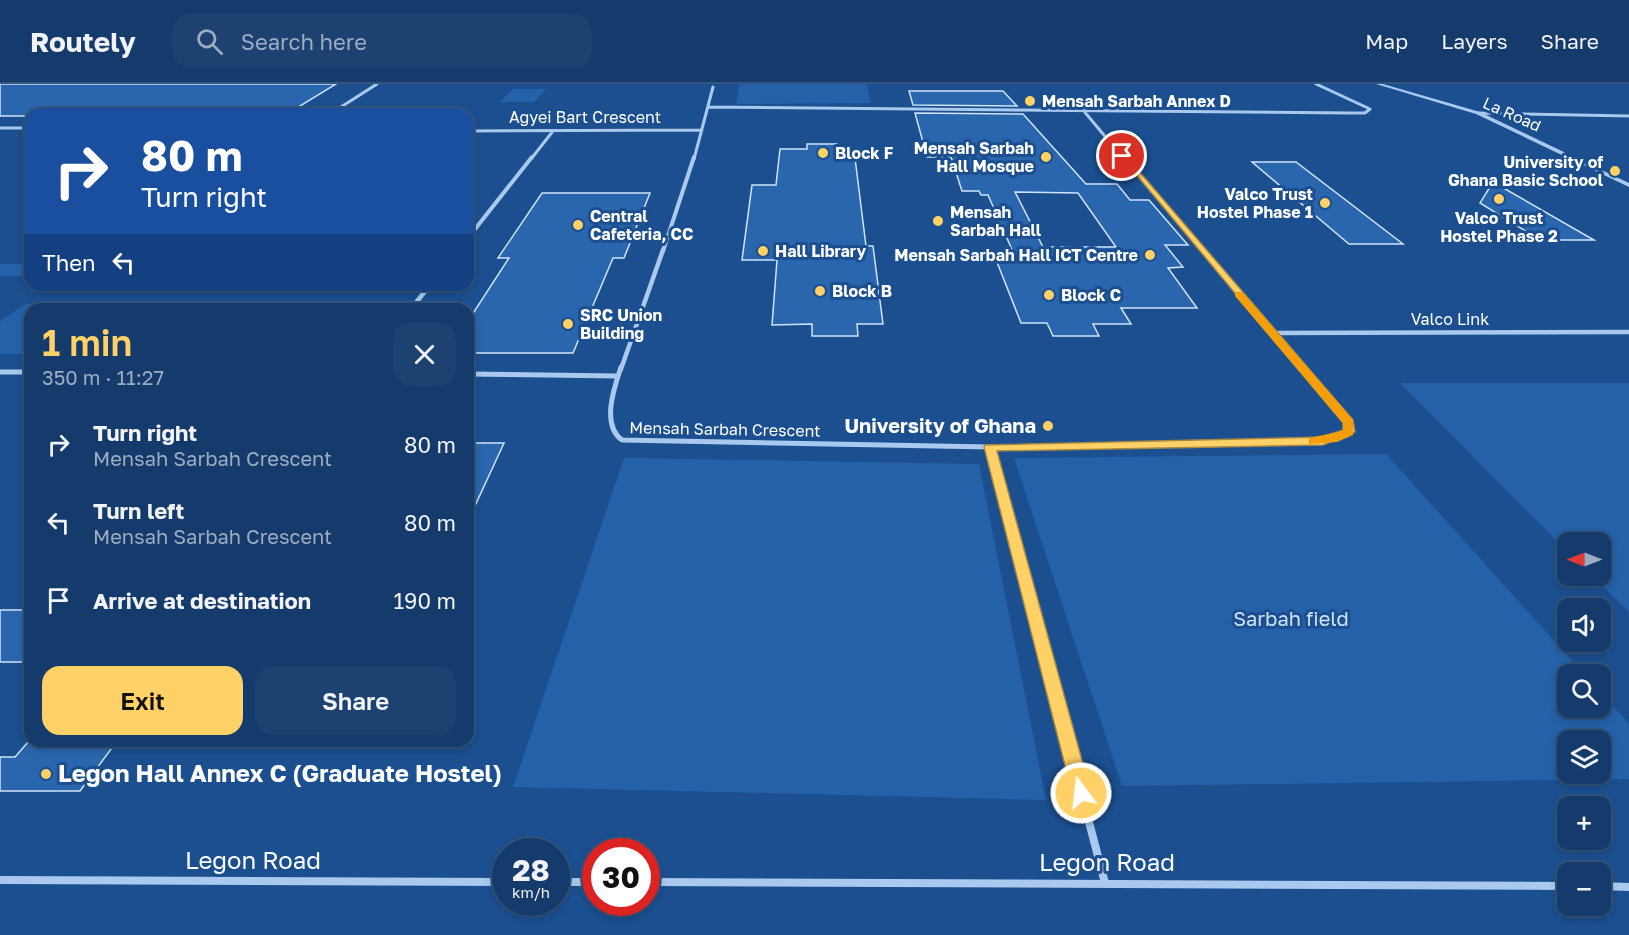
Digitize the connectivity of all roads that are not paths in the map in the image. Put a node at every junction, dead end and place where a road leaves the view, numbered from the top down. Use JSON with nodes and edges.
{"nodes":[{"id":1,"x":377,"y":84,"type":"edge"},
{"id":2,"x":1316,"y":84,"type":"edge"},
{"id":3,"x":1378,"y":84,"type":"edge"},
{"id":4,"x":713,"y":87,"type":"dead end"},
{"id":5,"x":708,"y":107,"type":"junction"},
{"id":6,"x":339,"y":108,"type":"edge"},
{"id":7,"x":1079,"y":109,"type":"junction"},
{"id":8,"x":1478,"y":113,"type":"junction"},
{"id":9,"x":1629,"y":116,"type":"edge"},
{"id":10,"x":0,"y":128,"type":"edge"},
{"id":11,"x":24,"y":128,"type":"edge"},
{"id":12,"x":553,"y":130,"type":"junction"},
{"id":13,"x":702,"y":130,"type":"junction"},
{"id":14,"x":474,"y":131,"type":"edge"},
{"id":15,"x":1629,"y":185,"type":"edge"},
{"id":16,"x":474,"y":230,"type":"edge"},
{"id":17,"x":425,"y":291,"type":"edge"},
{"id":18,"x":416,"y":303,"type":"edge"},
{"id":19,"x":1629,"y":332,"type":"edge"},
{"id":20,"x":1271,"y":333,"type":"junction"},
{"id":21,"x":0,"y":372,"type":"edge"},
{"id":22,"x":24,"y":372,"type":"edge"},
{"id":23,"x":474,"y":374,"type":"edge"},
{"id":24,"x":618,"y":376,"type":"junction"},
{"id":25,"x":990,"y":447,"type":"junction"},
{"id":26,"x":0,"y":880,"type":"edge"},
{"id":27,"x":492,"y":882,"type":"edge"},
{"id":28,"x":660,"y":882,"type":"edge"},
{"id":29,"x":1105,"y":883,"type":"junction"},
{"id":30,"x":1557,"y":886,"type":"edge"},
{"id":31,"x":1611,"y":886,"type":"edge"},
{"id":32,"x":1629,"y":887,"type":"edge"}],
"edges":[{"from":1,"to":6,"type":"street"},
{"from":2,"to":7,"type":"street"},
{"from":3,"to":8,"type":"street","name":"La Road"},
{"from":4,"to":5,"type":"street"},
{"from":5,"to":7,"type":"street"},
{"from":5,"to":13,"type":"street"},
{"from":7,"to":20,"type":"street","name":"Mensah Sarbah Crescent"},
{"from":8,"to":9,"type":"street"},
{"from":8,"to":15,"type":"street","name":"La Road"},
{"from":10,"to":11,"type":"street"},
{"from":12,"to":13,"type":"street","name":"Agyei Bart Crescent"},
{"from":12,"to":14,"type":"street","name":"Agyei Bart Crescent"},
{"from":12,"to":16,"type":"street"},
{"from":13,"to":24,"type":"street"},
{"from":17,"to":18,"type":"street"},
{"from":19,"to":20,"type":"street","name":"Valco Link"},
{"from":20,"to":25,"type":"street","name":"Mensah Sarbah Crescent"},
{"from":21,"to":22,"type":"street"},
{"from":23,"to":24,"type":"street"},
{"from":24,"to":25,"type":"street","name":"Mensah Sarbah Crescent"},
{"from":25,"to":29,"type":"street"},
{"from":26,"to":27,"type":"street","name":"Legon Road"},
{"from":28,"to":29,"type":"street","name":"Legon Road"},
{"from":29,"to":30,"type":"street","name":"Legon Road"},
{"from":31,"to":32,"type":"street"}]}
